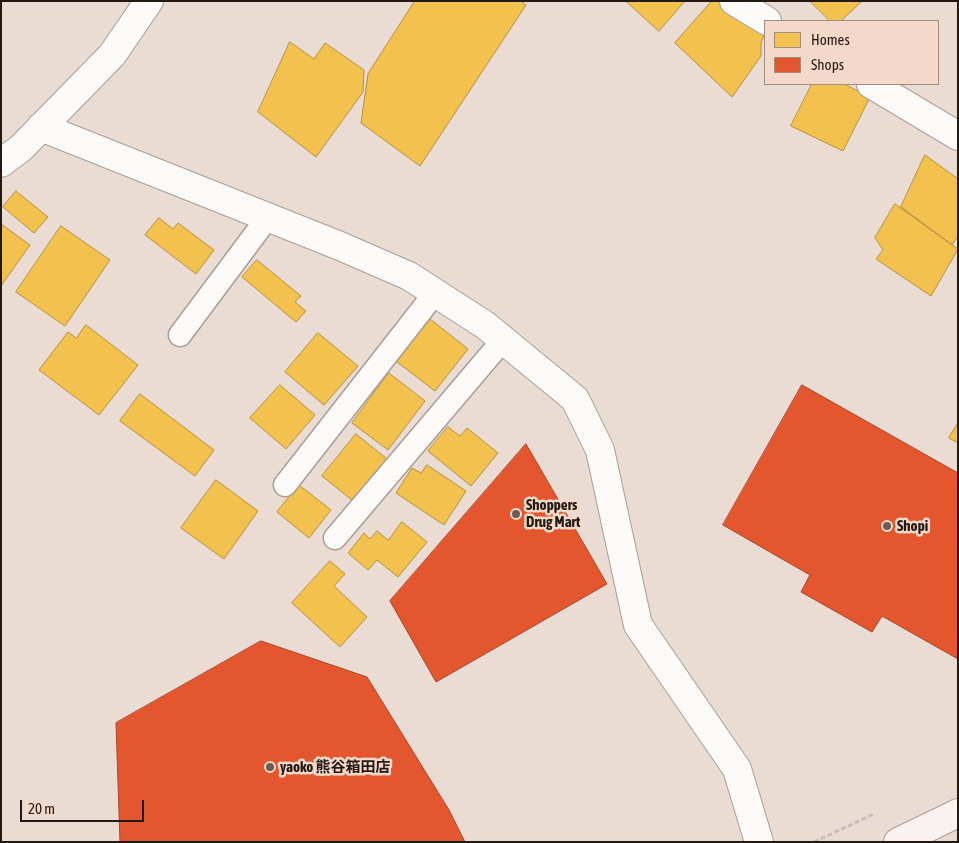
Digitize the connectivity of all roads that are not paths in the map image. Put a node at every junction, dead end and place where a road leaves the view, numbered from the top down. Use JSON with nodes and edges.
{"nodes":[{"id":1,"x":149,"y":1,"type":"edge"},
{"id":2,"x":734,"y":1,"type":"edge"},
{"id":3,"x":765,"y":20,"type":"edge"},
{"id":4,"x":873,"y":85,"type":"edge"},
{"id":5,"x":42,"y":127,"type":"junction"},
{"id":6,"x":958,"y":136,"type":"edge"},
{"id":7,"x":8,"y":150,"type":"edge"},
{"id":8,"x":268,"y":217,"type":"junction"},
{"id":9,"x":435,"y":293,"type":"junction"},
{"id":10,"x":180,"y":335,"type":"dead end"},
{"id":11,"x":503,"y":340,"type":"junction"},
{"id":12,"x":285,"y":485,"type":"dead end"},
{"id":13,"x":335,"y":538,"type":"dead end"},
{"id":14,"x":958,"y":813,"type":"edge"},
{"id":15,"x":759,"y":842,"type":"edge"},
{"id":16,"x":898,"y":842,"type":"edge"}],
"edges":[{"from":1,"to":5,"type":"street"},
{"from":2,"to":3,"type":"street"},
{"from":4,"to":6,"type":"street"},
{"from":5,"to":7,"type":"street"},
{"from":5,"to":8,"type":"street"},
{"from":8,"to":9,"type":"street"},
{"from":8,"to":10,"type":"lane"},
{"from":9,"to":11,"type":"street"},
{"from":9,"to":12,"type":"lane"},
{"from":11,"to":13,"type":"lane"},
{"from":11,"to":15,"type":"street"},
{"from":14,"to":16,"type":"main road"}]}
